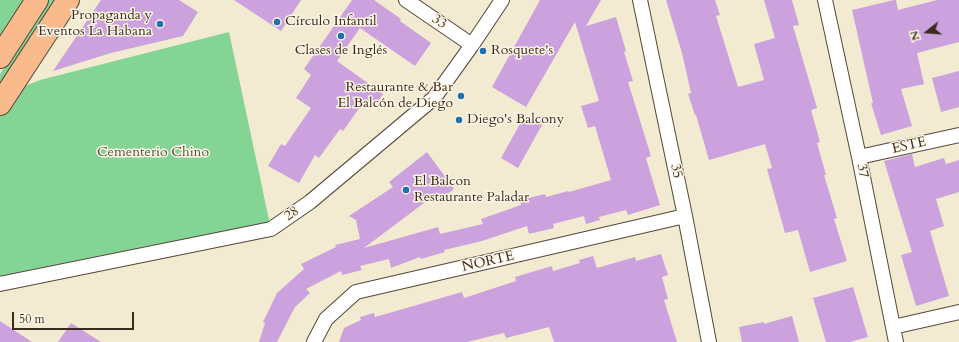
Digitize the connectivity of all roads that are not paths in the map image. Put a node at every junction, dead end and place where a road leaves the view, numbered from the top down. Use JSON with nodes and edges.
{"nodes":[{"id":1,"x":37,"y":0,"type":"edge"},
{"id":2,"x":68,"y":0,"type":"edge"},
{"id":3,"x":406,"y":0,"type":"edge"},
{"id":4,"x":502,"y":0,"type":"edge"},
{"id":5,"x":640,"y":0,"type":"edge"},
{"id":6,"x":825,"y":0,"type":"edge"},
{"id":7,"x":472,"y":45,"type":"junction"},
{"id":8,"x":0,"y":57,"type":"edge"},
{"id":9,"x":0,"y":104,"type":"edge"},
{"id":10,"x":959,"y":135,"type":"edge"},
{"id":11,"x":859,"y":157,"type":"junction"},
{"id":12,"x":685,"y":216,"type":"junction"},
{"id":13,"x":0,"y":284,"type":"edge"},
{"id":14,"x":959,"y":312,"type":"edge"},
{"id":15,"x":893,"y":327,"type":"junction"},
{"id":16,"x":314,"y":342,"type":"edge"},
{"id":17,"x":709,"y":342,"type":"edge"},
{"id":18,"x":896,"y":342,"type":"edge"}],
"edges":[{"from":1,"to":8,"type":"main road"},
{"from":2,"to":9,"type":"main road"},
{"from":3,"to":7,"type":"street","name":"33"},
{"from":4,"to":7,"type":"street","name":"28"},
{"from":5,"to":12,"type":"street","name":"35"},
{"from":6,"to":11,"type":"street","name":"37"},
{"from":7,"to":13,"type":"street","name":"28"},
{"from":10,"to":11,"type":"street","name":"ESTE"},
{"from":11,"to":15,"type":"street","name":"37"},
{"from":12,"to":16,"type":"street","name":"NORTE"},
{"from":12,"to":17,"type":"street","name":"35"},
{"from":14,"to":15,"type":"street"},
{"from":15,"to":18,"type":"street","name":"37"}]}
